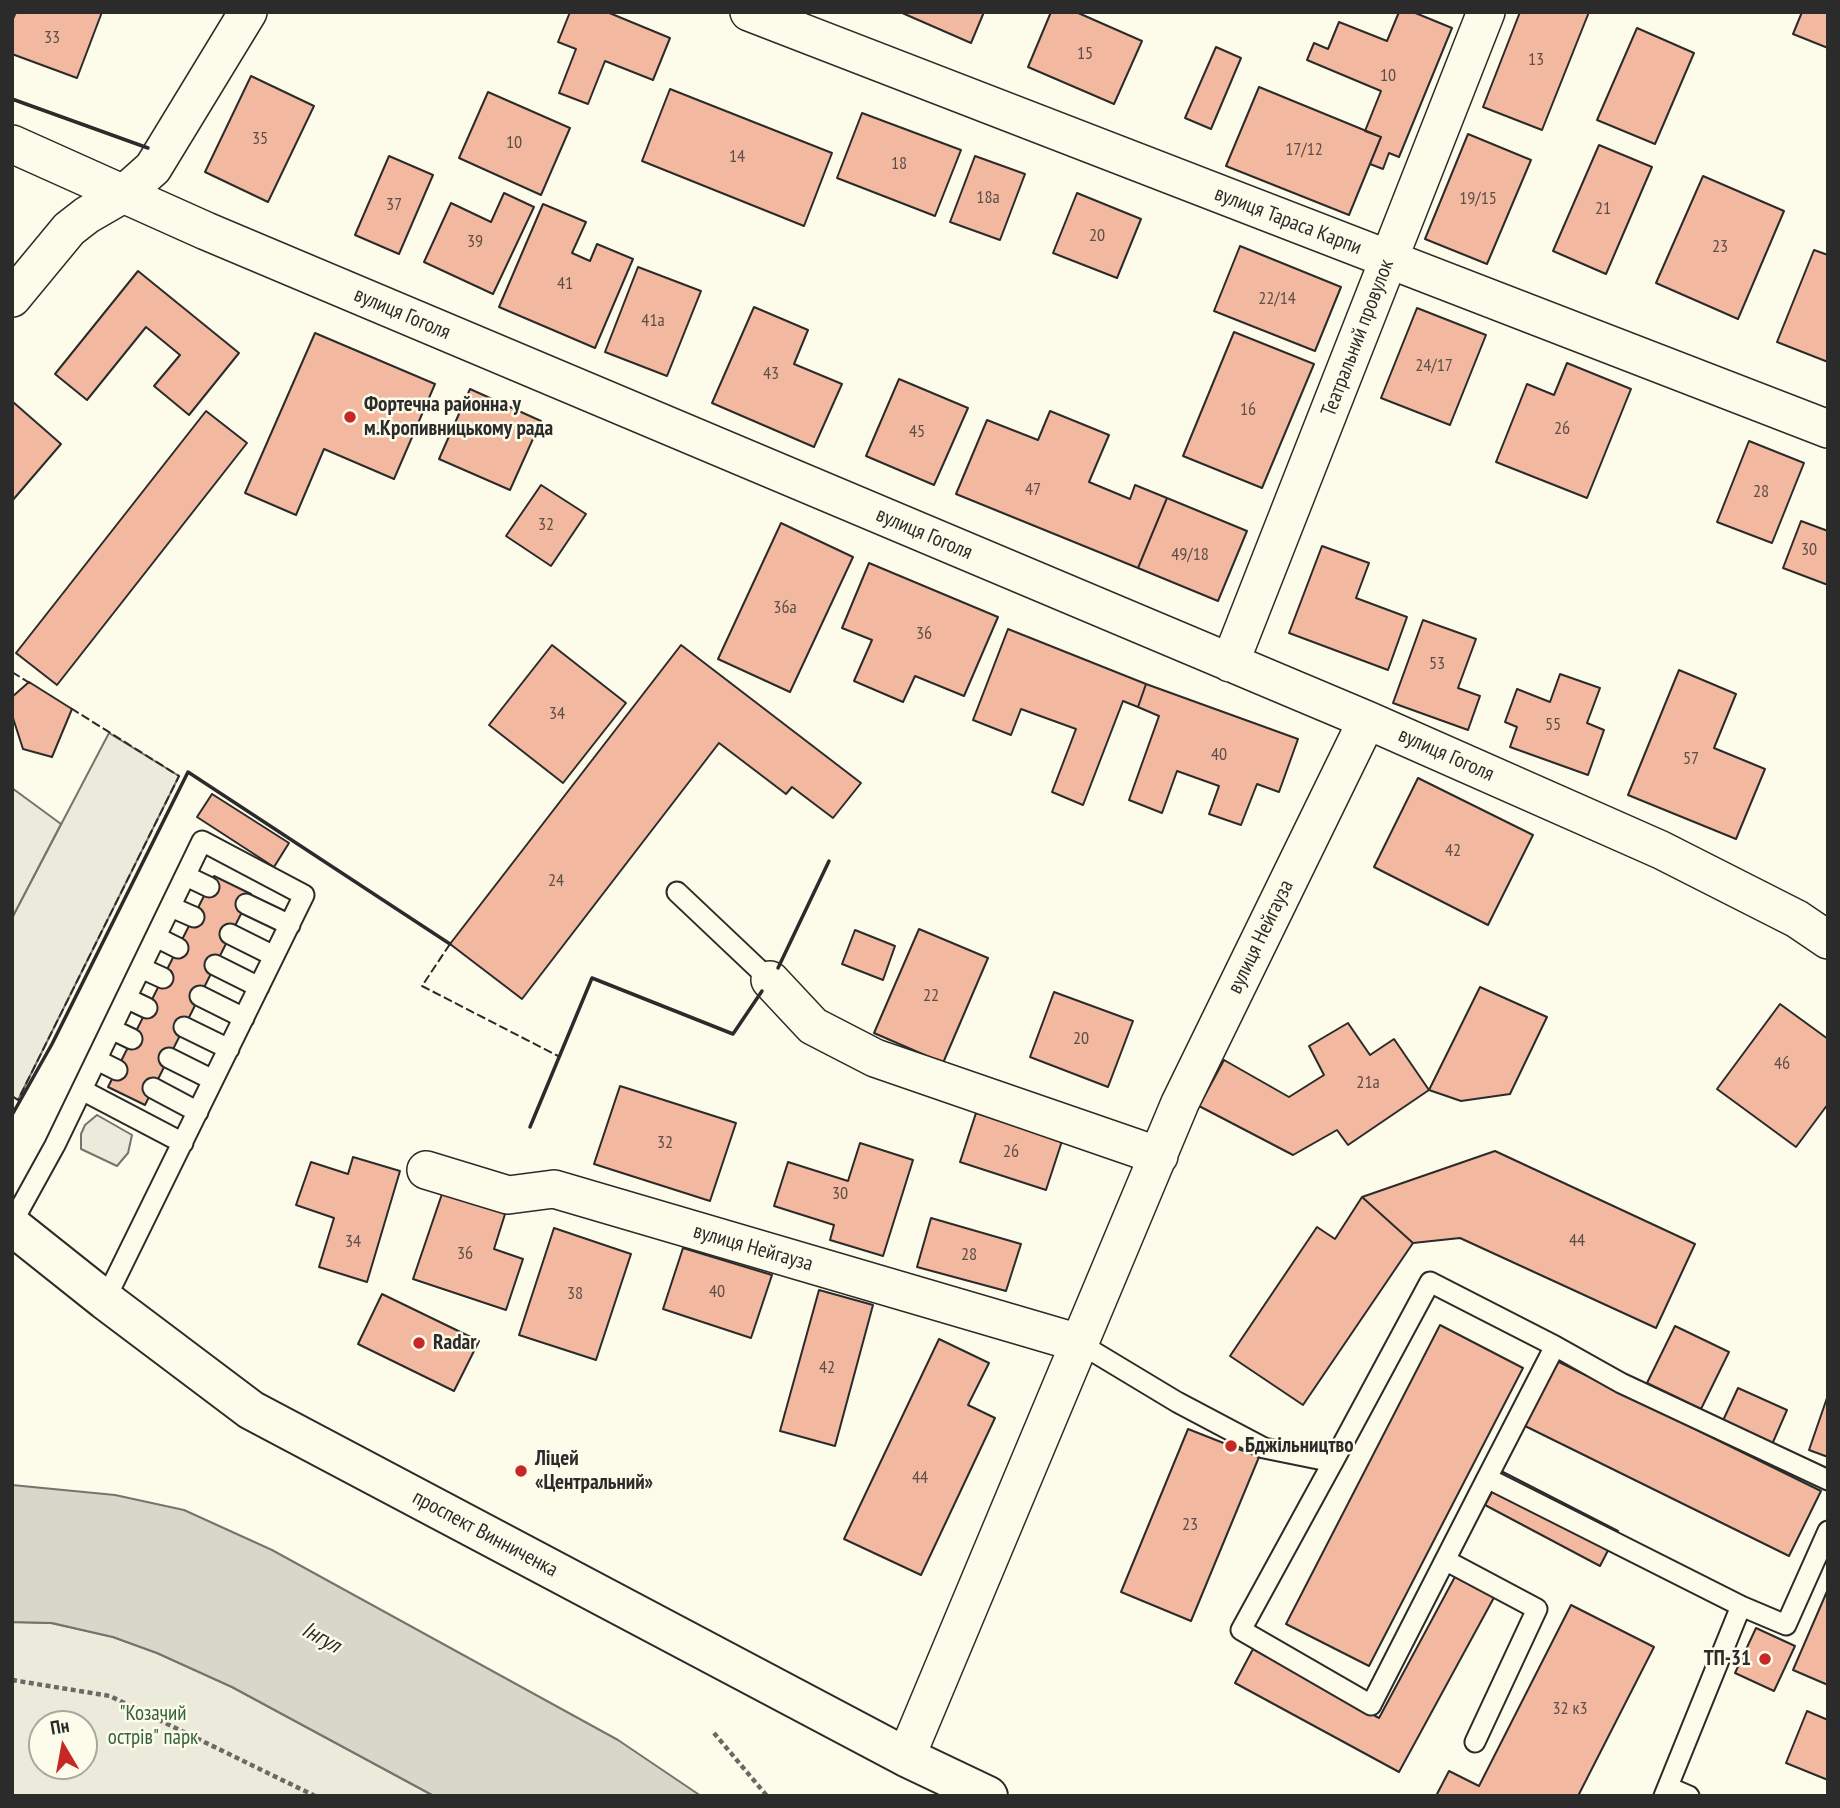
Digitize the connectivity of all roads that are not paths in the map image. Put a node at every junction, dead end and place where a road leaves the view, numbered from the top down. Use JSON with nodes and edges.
{"nodes":[{"id":1,"x":248,"y":12,"type":"edge"},
{"id":2,"x":749,"y":12,"type":"edge"},
{"id":3,"x":1486,"y":12,"type":"edge"},
{"id":4,"x":12,"y":144,"type":"edge"},
{"id":5,"x":125,"y":193,"type":"junction"},
{"id":6,"x":1388,"y":260,"type":"junction"},
{"id":7,"x":12,"y":298,"type":"edge"},
{"id":8,"x":1828,"y":429,"type":"edge"},
{"id":9,"x":1230,"y":663,"type":"junction"},
{"id":10,"x":1367,"y":720,"type":"junction"},
{"id":11,"x":186,"y":876,"type":"junction"},
{"id":12,"x":209,"y":887,"type":"dead end"},
{"id":13,"x":677,"y":892,"type":"dead end"},
{"id":14,"x":246,"y":904,"type":"dead end"},
{"id":15,"x":171,"y":907,"type":"junction"},
{"id":16,"x":194,"y":917,"type":"dead end"},
{"id":17,"x":290,"y":925,"type":"junction"},
{"id":18,"x":230,"y":934,"type":"dead end"},
{"id":19,"x":156,"y":937,"type":"junction"},
{"id":20,"x":1828,"y":940,"type":"edge"},
{"id":21,"x":178,"y":948,"type":"dead end"},
{"id":22,"x":274,"y":956,"type":"junction"},
{"id":23,"x":215,"y":965,"type":"dead end"},
{"id":24,"x":141,"y":968,"type":"junction"},
{"id":25,"x":163,"y":978,"type":"dead end"},
{"id":26,"x":770,"y":980,"type":"joint"},
{"id":27,"x":259,"y":987,"type":"junction"},
{"id":28,"x":200,"y":996,"type":"dead end"},
{"id":29,"x":126,"y":998,"type":"junction"},
{"id":30,"x":147,"y":1008,"type":"dead end"},
{"id":31,"x":244,"y":1018,"type":"junction"},
{"id":32,"x":184,"y":1027,"type":"dead end"},
{"id":33,"x":111,"y":1029,"type":"junction"},
{"id":34,"x":132,"y":1039,"type":"dead end"},
{"id":35,"x":229,"y":1049,"type":"junction"},
{"id":36,"x":169,"y":1058,"type":"dead end"},
{"id":37,"x":97,"y":1060,"type":"junction"},
{"id":38,"x":117,"y":1070,"type":"dead end"},
{"id":39,"x":213,"y":1080,"type":"junction"},
{"id":40,"x":153,"y":1088,"type":"dead end"},
{"id":41,"x":82,"y":1090,"type":"junction"},
{"id":42,"x":198,"y":1112,"type":"junction"},
{"id":43,"x":183,"y":1143,"type":"junction"},
{"id":44,"x":1159,"y":1156,"type":"junction"},
{"id":45,"x":426,"y":1170,"type":"dead end"},
{"id":46,"x":12,"y":1225,"type":"edge"},
{"id":47,"x":105,"y":1300,"type":"junction"},
{"id":48,"x":1079,"y":1343,"type":"junction"},
{"id":49,"x":1555,"y":1346,"type":"junction"},
{"id":50,"x":1332,"y":1462,"type":"junction"},
{"id":51,"x":1487,"y":1478,"type":"junction"},
{"id":52,"x":1828,"y":1480,"type":"edge"},
{"id":53,"x":1828,"y":1531,"type":"edge"},
{"id":54,"x":1445,"y":1560,"type":"junction"},
{"id":55,"x":1741,"y":1606,"type":"junction"},
{"id":56,"x":1475,"y":1742,"type":"dead end"},
{"id":57,"x":906,"y":1757,"type":"junction"},
{"id":58,"x":1666,"y":1792,"type":"edge"},
{"id":59,"x":988,"y":1796,"type":"edge"},
{"id":60,"x":1689,"y":1796,"type":"edge"}],
"edges":[{"from":1,"to":5,"type":"street"},
{"from":2,"to":6,"type":"street","name":"вулиця Тараса Карпи"},
{"from":3,"to":6,"type":"street","name":"Театральний провулок"},
{"from":4,"to":5,"type":"street","name":"вулиця Гоголя"},
{"from":5,"to":7,"type":"street"},
{"from":5,"to":9,"type":"street","name":"вулиця Гоголя"},
{"from":6,"to":8,"type":"street","name":"вулиця Тараса Карпи"},
{"from":6,"to":9,"type":"street","name":"Театральний провулок"},
{"from":9,"to":10,"type":"street","name":"вулиця Гоголя"},
{"from":10,"to":20,"type":"street","name":"вулиця Гоголя"},
{"from":10,"to":44,"type":"street","name":"вулиця Нейгауза"},
{"from":11,"to":12,"type":"lane"},
{"from":11,"to":15,"type":"lane"},
{"from":11,"to":17,"type":"lane"},
{"from":13,"to":26,"type":"lane"},
{"from":14,"to":17,"type":"lane"},
{"from":15,"to":16,"type":"lane"},
{"from":15,"to":19,"type":"lane"},
{"from":17,"to":22,"type":"lane"},
{"from":18,"to":22,"type":"lane"},
{"from":19,"to":21,"type":"lane"},
{"from":19,"to":24,"type":"lane"},
{"from":22,"to":27,"type":"lane"},
{"from":23,"to":27,"type":"lane"},
{"from":24,"to":25,"type":"lane"},
{"from":24,"to":29,"type":"lane"},
{"from":26,"to":44,"type":"street"},
{"from":27,"to":31,"type":"lane"},
{"from":28,"to":31,"type":"lane"},
{"from":29,"to":30,"type":"lane"},
{"from":29,"to":33,"type":"lane"},
{"from":31,"to":35,"type":"lane"},
{"from":32,"to":35,"type":"lane"},
{"from":33,"to":34,"type":"lane"},
{"from":33,"to":37,"type":"lane"},
{"from":35,"to":39,"type":"lane"},
{"from":36,"to":39,"type":"lane"},
{"from":37,"to":38,"type":"lane"},
{"from":37,"to":41,"type":"lane"},
{"from":39,"to":42,"type":"lane"},
{"from":40,"to":42,"type":"lane"},
{"from":41,"to":43,"type":"lane"},
{"from":41,"to":46,"type":"lane"},
{"from":42,"to":43,"type":"lane"},
{"from":43,"to":47,"type":"lane"},
{"from":44,"to":48,"type":"street","name":"вулиця Нейгауза"},
{"from":45,"to":48,"type":"street","name":"вулиця Нейгауза"},
{"from":46,"to":47,"type":"main road","name":"проспект Винниченка"},
{"from":47,"to":57,"type":"main road","name":"проспект Винниченка"},
{"from":48,"to":50,"type":"lane"},
{"from":48,"to":57,"type":"street","name":"вулиця Нейгауза"},
{"from":49,"to":50,"type":"lane"},
{"from":49,"to":51,"type":"lane"},
{"from":49,"to":52,"type":"lane"},
{"from":50,"to":54,"type":"lane"},
{"from":51,"to":54,"type":"lane"},
{"from":51,"to":55,"type":"lane"},
{"from":53,"to":55,"type":"lane"},
{"from":54,"to":56,"type":"lane"},
{"from":55,"to":58,"type":"lane"},
{"from":57,"to":59,"type":"main road","name":"проспект Винниченка"},
{"from":58,"to":60,"type":"lane"}]}
